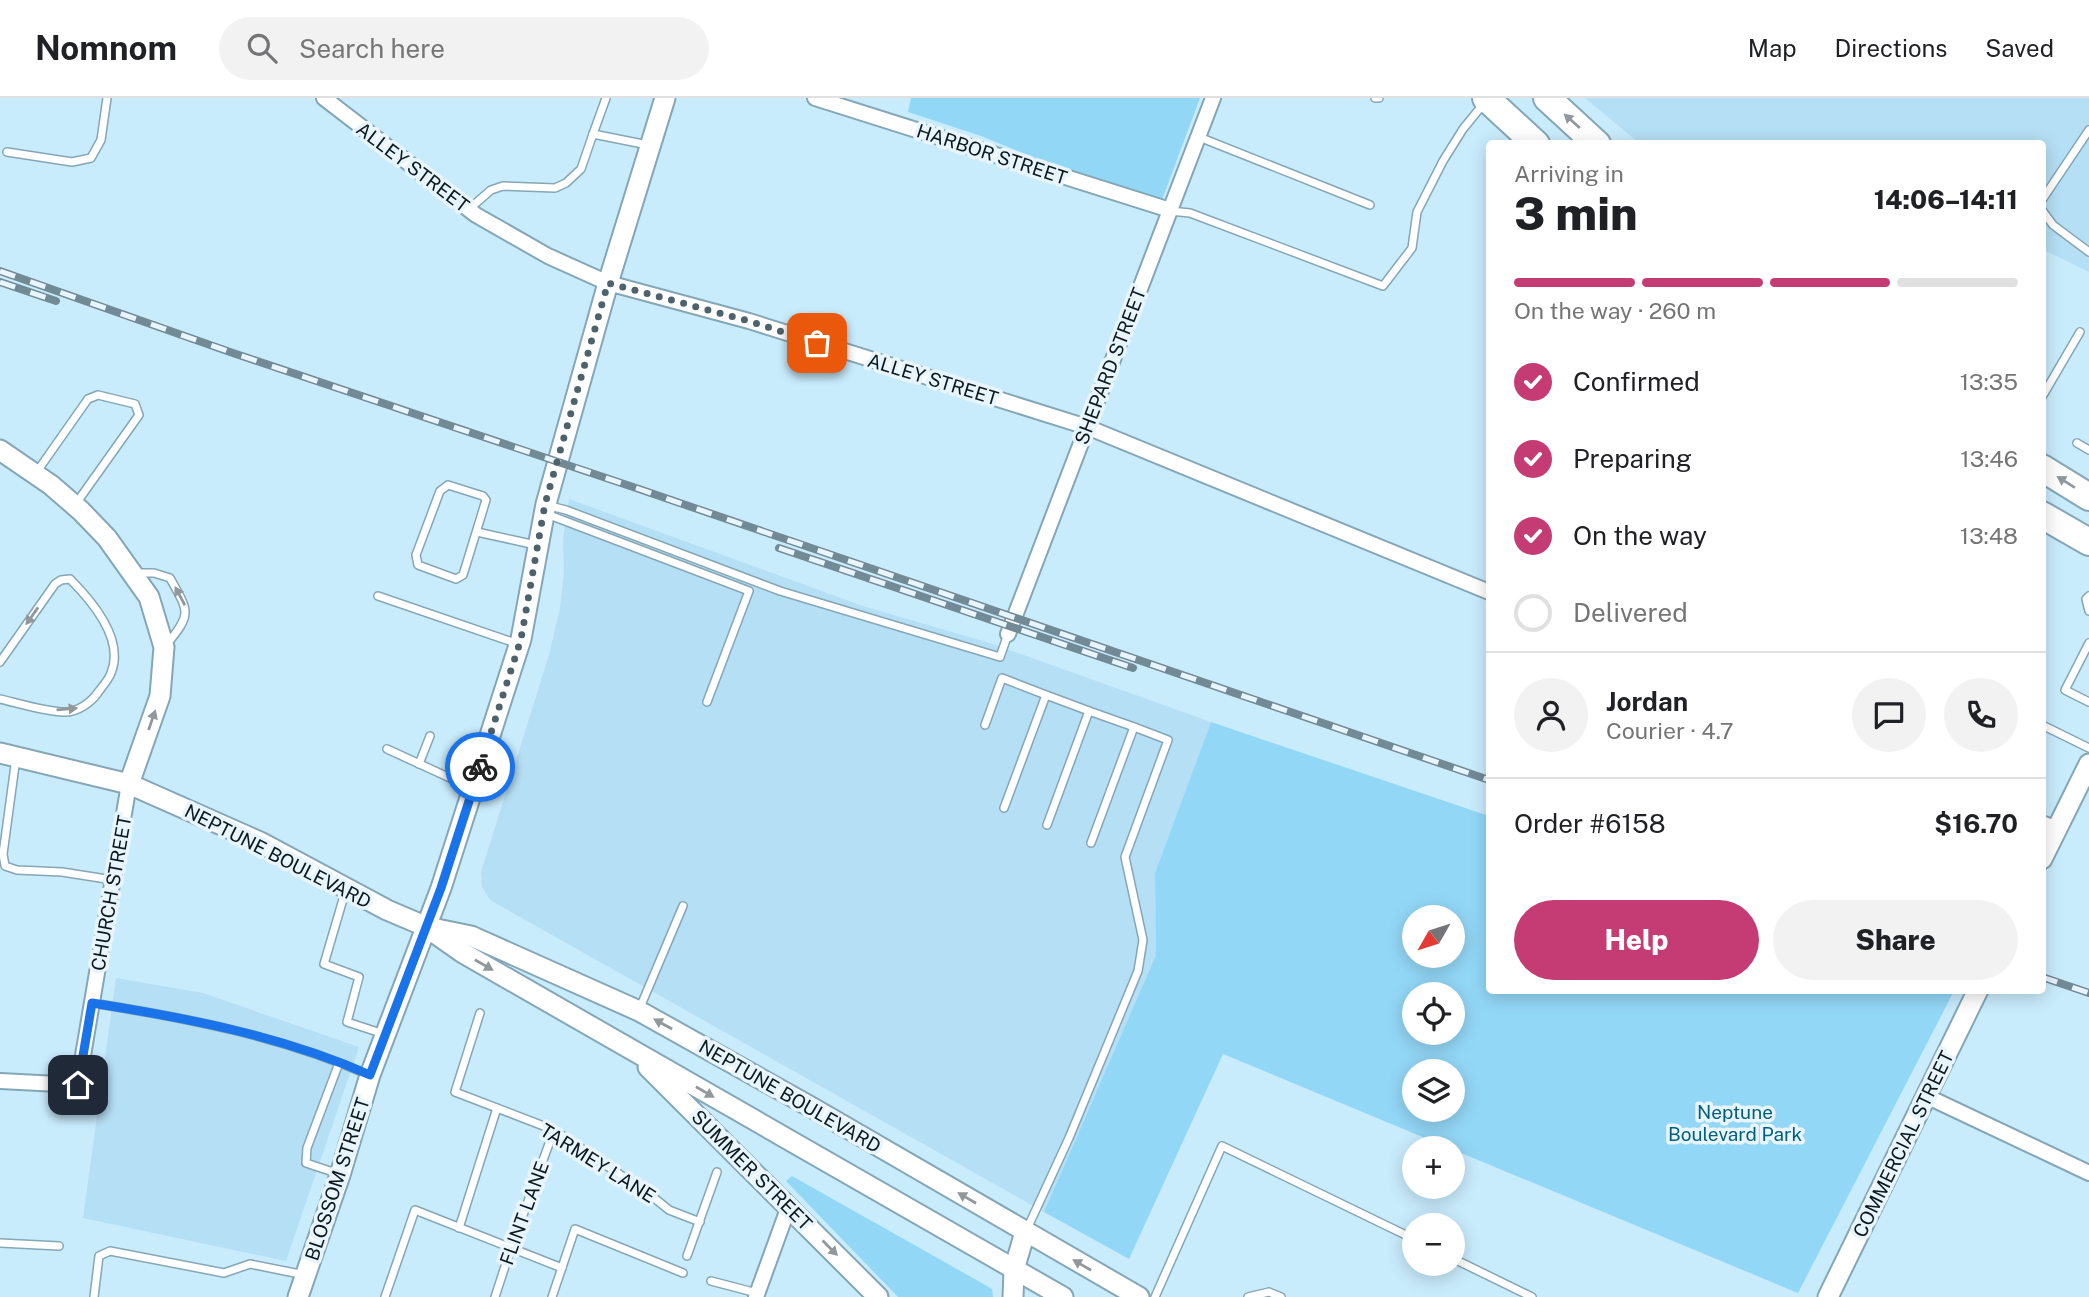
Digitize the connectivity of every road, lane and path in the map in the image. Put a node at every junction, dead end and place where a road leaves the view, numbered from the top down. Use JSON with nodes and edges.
{"nodes":[{"id":1,"x":107,"y":98,"type":"edge"},
{"id":2,"x":324,"y":98,"type":"edge"},
{"id":3,"x":606,"y":98,"type":"edge"},
{"id":4,"x":665,"y":98,"type":"edge"},
{"id":5,"x":814,"y":98,"type":"edge"},
{"id":6,"x":1213,"y":98,"type":"edge"},
{"id":7,"x":1547,"y":98,"type":"edge"},
{"id":8,"x":1487,"y":99,"type":"edge"},
{"id":9,"x":2089,"y":130,"type":"edge"},
{"id":10,"x":593,"y":134,"type":"junction"},
{"id":11,"x":1198,"y":136,"type":"junction"},
{"id":12,"x":1532,"y":140,"type":"edge"},
{"id":13,"x":1593,"y":140,"type":"edge"},
{"id":14,"x":650,"y":146,"type":"junction"},
{"id":15,"x":7,"y":152,"type":"dead end"},
{"id":16,"x":2046,"y":194,"type":"edge"},
{"id":17,"x":1370,"y":205,"type":"dead end"},
{"id":18,"x":469,"y":209,"type":"junction"},
{"id":19,"x":1170,"y":210,"type":"junction"},
{"id":20,"x":2046,"y":215,"type":"edge"},
{"id":21,"x":2089,"y":252,"type":"edge"},
{"id":22,"x":608,"y":283,"type":"junction"},
{"id":23,"x":2080,"y":332,"type":"dead end"},
{"id":24,"x":2046,"y":390,"type":"edge"},
{"id":25,"x":1087,"y":427,"type":"junction"},
{"id":26,"x":2077,"y":443,"type":"dead end"},
{"id":27,"x":0,"y":450,"type":"edge"},
{"id":28,"x":2089,"y":450,"type":"edge"},
{"id":29,"x":2046,"y":470,"type":"edge"},
{"id":30,"x":35,"y":474,"type":"junction"},
{"id":31,"x":2089,"y":497,"type":"edge"},
{"id":32,"x":75,"y":506,"type":"junction"},
{"id":33,"x":545,"y":509,"type":"junction"},
{"id":34,"x":2046,"y":517,"type":"edge"},
{"id":35,"x":477,"y":532,"type":"junction"},
{"id":36,"x":2089,"y":542,"type":"edge"},
{"id":37,"x":537,"y":545,"type":"junction"},
{"id":38,"x":132,"y":573,"type":"junction"},
{"id":39,"x":1486,"y":591,"type":"edge"},
{"id":40,"x":378,"y":596,"type":"dead end"},
{"id":41,"x":2089,"y":596,"type":"edge"},
{"id":42,"x":2089,"y":611,"type":"edge"},
{"id":43,"x":1008,"y":634,"type":"joint"},
{"id":44,"x":2089,"y":643,"type":"edge"},
{"id":45,"x":519,"y":645,"type":"junction"},
{"id":46,"x":164,"y":647,"type":"junction"},
{"id":47,"x":0,"y":662,"type":"edge"},
{"id":48,"x":1046,"y":695,"type":"junction"},
{"id":49,"x":0,"y":699,"type":"edge"},
{"id":50,"x":707,"y":702,"type":"dead end"},
{"id":51,"x":2089,"y":702,"type":"edge"},
{"id":52,"x":1089,"y":710,"type":"junction"},
{"id":53,"x":985,"y":725,"type":"dead end"},
{"id":54,"x":1134,"y":727,"type":"junction"},
{"id":55,"x":2046,"y":727,"type":"edge"},
{"id":56,"x":430,"y":736,"type":"dead end"},
{"id":57,"x":2089,"y":748,"type":"edge"},
{"id":58,"x":387,"y":749,"type":"dead end"},
{"id":59,"x":8,"y":755,"type":"edge"},
{"id":60,"x":419,"y":764,"type":"junction"},
{"id":61,"x":2087,"y":772,"type":"edge"},
{"id":62,"x":129,"y":784,"type":"junction"},
{"id":63,"x":473,"y":789,"type":"junction"},
{"id":64,"x":1004,"y":808,"type":"dead end"},
{"id":65,"x":1046,"y":825,"type":"dead end"},
{"id":66,"x":2050,"y":826,"type":"edge"},
{"id":67,"x":1091,"y":843,"type":"dead end"},
{"id":68,"x":113,"y":880,"type":"junction"},
{"id":69,"x":346,"y":888,"type":"junction"},
{"id":70,"x":683,"y":906,"type":"dead end"},
{"id":71,"x":427,"y":927,"type":"junction"},
{"id":72,"x":1976,"y":994,"type":"edge"},
{"id":73,"x":92,"y":1003,"type":"junction"},
{"id":74,"x":639,"y":1010,"type":"junction"},
{"id":75,"x":480,"y":1013,"type":"dead end"},
{"id":76,"x":385,"y":1034,"type":"junction"},
{"id":77,"x":625,"y":1045,"type":"junction"},
{"id":78,"x":339,"y":1063,"type":"junction"},
{"id":79,"x":370,"y":1075,"type":"junction"},
{"id":80,"x":0,"y":1081,"type":"edge"},
{"id":81,"x":1926,"y":1096,"type":"junction"},
{"id":82,"x":497,"y":1108,"type":"junction"},
{"id":83,"x":554,"y":1130,"type":"junction"},
{"id":84,"x":717,"y":1172,"type":"dead end"},
{"id":85,"x":2089,"y":1173,"type":"edge"},
{"id":86,"x":340,"y":1175,"type":"junction"},
{"id":87,"x":789,"y":1206,"type":"junction"},
{"id":88,"x":700,"y":1222,"type":"junction"},
{"id":89,"x":459,"y":1228,"type":"junction"},
{"id":90,"x":1026,"y":1232,"type":"junction"},
{"id":91,"x":1402,"y":1234,"type":"edge"},
{"id":92,"x":0,"y":1243,"type":"edge"},
{"id":93,"x":59,"y":1246,"type":"dead end"},
{"id":94,"x":511,"y":1248,"type":"junction"},
{"id":95,"x":687,"y":1256,"type":"dead end"},
{"id":96,"x":1465,"y":1264,"type":"edge"},
{"id":97,"x":562,"y":1268,"type":"junction"},
{"id":98,"x":1014,"y":1270,"type":"junction"},
{"id":99,"x":683,"y":1273,"type":"dead end"},
{"id":100,"x":306,"y":1275,"type":"junction"},
{"id":101,"x":711,"y":1281,"type":"dead end"},
{"id":102,"x":756,"y":1295,"type":"edge"},
{"id":103,"x":94,"y":1297,"type":"edge"},
{"id":104,"x":298,"y":1297,"type":"edge"},
{"id":105,"x":385,"y":1297,"type":"edge"},
{"id":106,"x":495,"y":1297,"type":"edge"},
{"id":107,"x":552,"y":1297,"type":"edge"},
{"id":108,"x":878,"y":1297,"type":"edge"},
{"id":109,"x":1013,"y":1297,"type":"edge"},
{"id":110,"x":1063,"y":1297,"type":"edge"},
{"id":111,"x":1139,"y":1297,"type":"edge"},
{"id":112,"x":1155,"y":1297,"type":"edge"},
{"id":113,"x":1248,"y":1297,"type":"edge"},
{"id":114,"x":1280,"y":1297,"type":"edge"},
{"id":115,"x":1532,"y":1297,"type":"edge"},
{"id":116,"x":1828,"y":1297,"type":"edge"}],
"edges":[{"from":1,"to":15,"type":"lane"},
{"from":2,"to":18,"type":"street","name":"ALLEY STREET"},
{"from":3,"to":10,"type":"lane"},
{"from":4,"to":14,"type":"main road","name":"BLOSSOM STREET"},
{"from":5,"to":19,"type":"street","name":"HARBOR STREET"},
{"from":6,"to":11,"type":"street","name":"SHEPARD STREET"},
{"from":13,"to":7,"type":"highway","one_way":true},
{"from":8,"to":12,"type":"highway"},
{"from":8,"to":19,"type":"lane"},
{"from":9,"to":16,"type":"lane"},
{"from":10,"to":14,"type":"lane"},
{"from":10,"to":18,"type":"lane"},
{"from":11,"to":17,"type":"lane"},
{"from":11,"to":19,"type":"street","name":"SHEPARD STREET"},
{"from":14,"to":22,"type":"main road","name":"BLOSSOM STREET"},
{"from":18,"to":22,"type":"street","name":"ALLEY STREET"},
{"from":19,"to":25,"type":"street","name":"SHEPARD STREET"},
{"from":20,"to":21,"type":"lane"},
{"from":22,"to":25,"type":"street","name":"ALLEY STREET"},
{"from":22,"to":33,"type":"main road","name":"BLOSSOM STREET"},
{"from":23,"to":24,"type":"lane"},
{"from":25,"to":39,"type":"street","name":"ALLEY STREET"},
{"from":25,"to":43,"type":"street","name":"SHEPARD STREET"},
{"from":26,"to":28,"type":"lane"},
{"from":27,"to":30,"type":"main road"},
{"from":31,"to":29,"type":"highway","one_way":true},
{"from":30,"to":32,"type":"main road"},
{"from":30,"to":32,"type":"lane"},
{"from":32,"to":38,"type":"main road"},
{"from":33,"to":37,"type":"main road","name":"BLOSSOM STREET"},
{"from":33,"to":43,"type":"lane"},
{"from":33,"to":50,"type":"lane"},
{"from":34,"to":36,"type":"highway"},
{"from":35,"to":35,"type":"lane"},
{"from":35,"to":37,"type":"lane"},
{"from":37,"to":45,"type":"main road","name":"BLOSSOM STREET"},
{"from":38,"to":46,"type":"main road"},
{"from":46,"to":38,"type":"lane","one_way":true},
{"from":40,"to":45,"type":"lane"},
{"from":41,"to":42,"type":"lane"},
{"from":44,"to":51,"type":"lane"},
{"from":45,"to":63,"type":"main road","name":"BLOSSOM STREET"},
{"from":62,"to":46,"type":"main road","one_way":true},
{"from":49,"to":47,"type":"lane","one_way":true},
{"from":48,"to":52,"type":"lane"},
{"from":48,"to":53,"type":"lane"},
{"from":48,"to":64,"type":"lane"},
{"from":52,"to":54,"type":"lane"},
{"from":52,"to":65,"type":"lane"},
{"from":54,"to":67,"type":"lane"},
{"from":54,"to":90,"type":"lane"},
{"from":55,"to":57,"type":"lane"},
{"from":56,"to":60,"type":"lane"},
{"from":58,"to":60,"type":"lane"},
{"from":59,"to":62,"type":"main road","name":"NEPTUNE BOULEVARD"},
{"from":59,"to":68,"type":"lane"},
{"from":60,"to":63,"type":"lane"},
{"from":61,"to":66,"type":"main road"},
{"from":62,"to":68,"type":"street","name":"CHURCH STREET"},
{"from":62,"to":69,"type":"main road","name":"NEPTUNE BOULEVARD"},
{"from":63,"to":71,"type":"main road","name":"BLOSSOM STREET"},
{"from":68,"to":73,"type":"street","name":"CHURCH STREET"},
{"from":69,"to":71,"type":"main road","name":"NEPTUNE BOULEVARD"},
{"from":69,"to":76,"type":"lane"},
{"from":70,"to":74,"type":"lane"},
{"from":71,"to":74,"type":"main road","name":"NEPTUNE BOULEVARD"},
{"from":71,"to":76,"type":"main road","name":"BLOSSOM STREET"},
{"from":71,"to":77,"type":"main road","name":"NEPTUNE BOULEVARD","one_way":true},
{"from":72,"to":81,"type":"main road","name":"COMMERCIAL STREET"},
{"from":73,"to":78,"type":"lane"},
{"from":73,"to":80,"type":"street","name":"CHURCH STREET"},
{"from":90,"to":74,"type":"main road","name":"NEPTUNE BOULEVARD","one_way":true},
{"from":75,"to":82,"type":"lane","name":"TARMEY LANE"},
{"from":76,"to":79,"type":"main road","name":"BLOSSOM STREET"},
{"from":77,"to":87,"type":"main road","name":"SUMMER STREET"},
{"from":77,"to":98,"type":"main road","name":"NEPTUNE BOULEVARD","one_way":true},
{"from":78,"to":79,"type":"lane"},
{"from":78,"to":86,"type":"lane"},
{"from":79,"to":86,"type":"main road","name":"BLOSSOM STREET"},
{"from":81,"to":85,"type":"street"},
{"from":81,"to":116,"type":"main road","name":"COMMERCIAL STREET"},
{"from":82,"to":83,"type":"lane","name":"TARMEY LANE"},
{"from":82,"to":89,"type":"lane"},
{"from":83,"to":88,"type":"lane","name":"TARMEY LANE"},
{"from":83,"to":94,"type":"lane","name":"FLINT LANE"},
{"from":84,"to":88,"type":"lane"},
{"from":86,"to":100,"type":"main road","name":"BLOSSOM STREET"},
{"from":87,"to":102,"type":"street"},
{"from":87,"to":108,"type":"main road","name":"SUMMER STREET","one_way":true},
{"from":88,"to":95,"type":"lane"},
{"from":89,"to":94,"type":"lane"},
{"from":89,"to":105,"type":"lane"},
{"from":90,"to":98,"type":"main road"},
{"from":111,"to":90,"type":"main road","name":"NEPTUNE BOULEVARD","one_way":true},
{"from":91,"to":112,"type":"lane"},
{"from":92,"to":93,"type":"lane"},
{"from":94,"to":97,"type":"lane"},
{"from":94,"to":106,"type":"lane","name":"FLINT LANE"},
{"from":96,"to":115,"type":"lane"},
{"from":97,"to":99,"type":"lane"},
{"from":97,"to":107,"type":"lane"},
{"from":98,"to":109,"type":"main road"},
{"from":98,"to":110,"type":"main road","name":"NEPTUNE BOULEVARD"},
{"from":100,"to":103,"type":"lane"},
{"from":100,"to":104,"type":"main road","name":"BLOSSOM STREET"},
{"from":101,"to":102,"type":"lane"},
{"from":113,"to":114,"type":"lane"}]}
